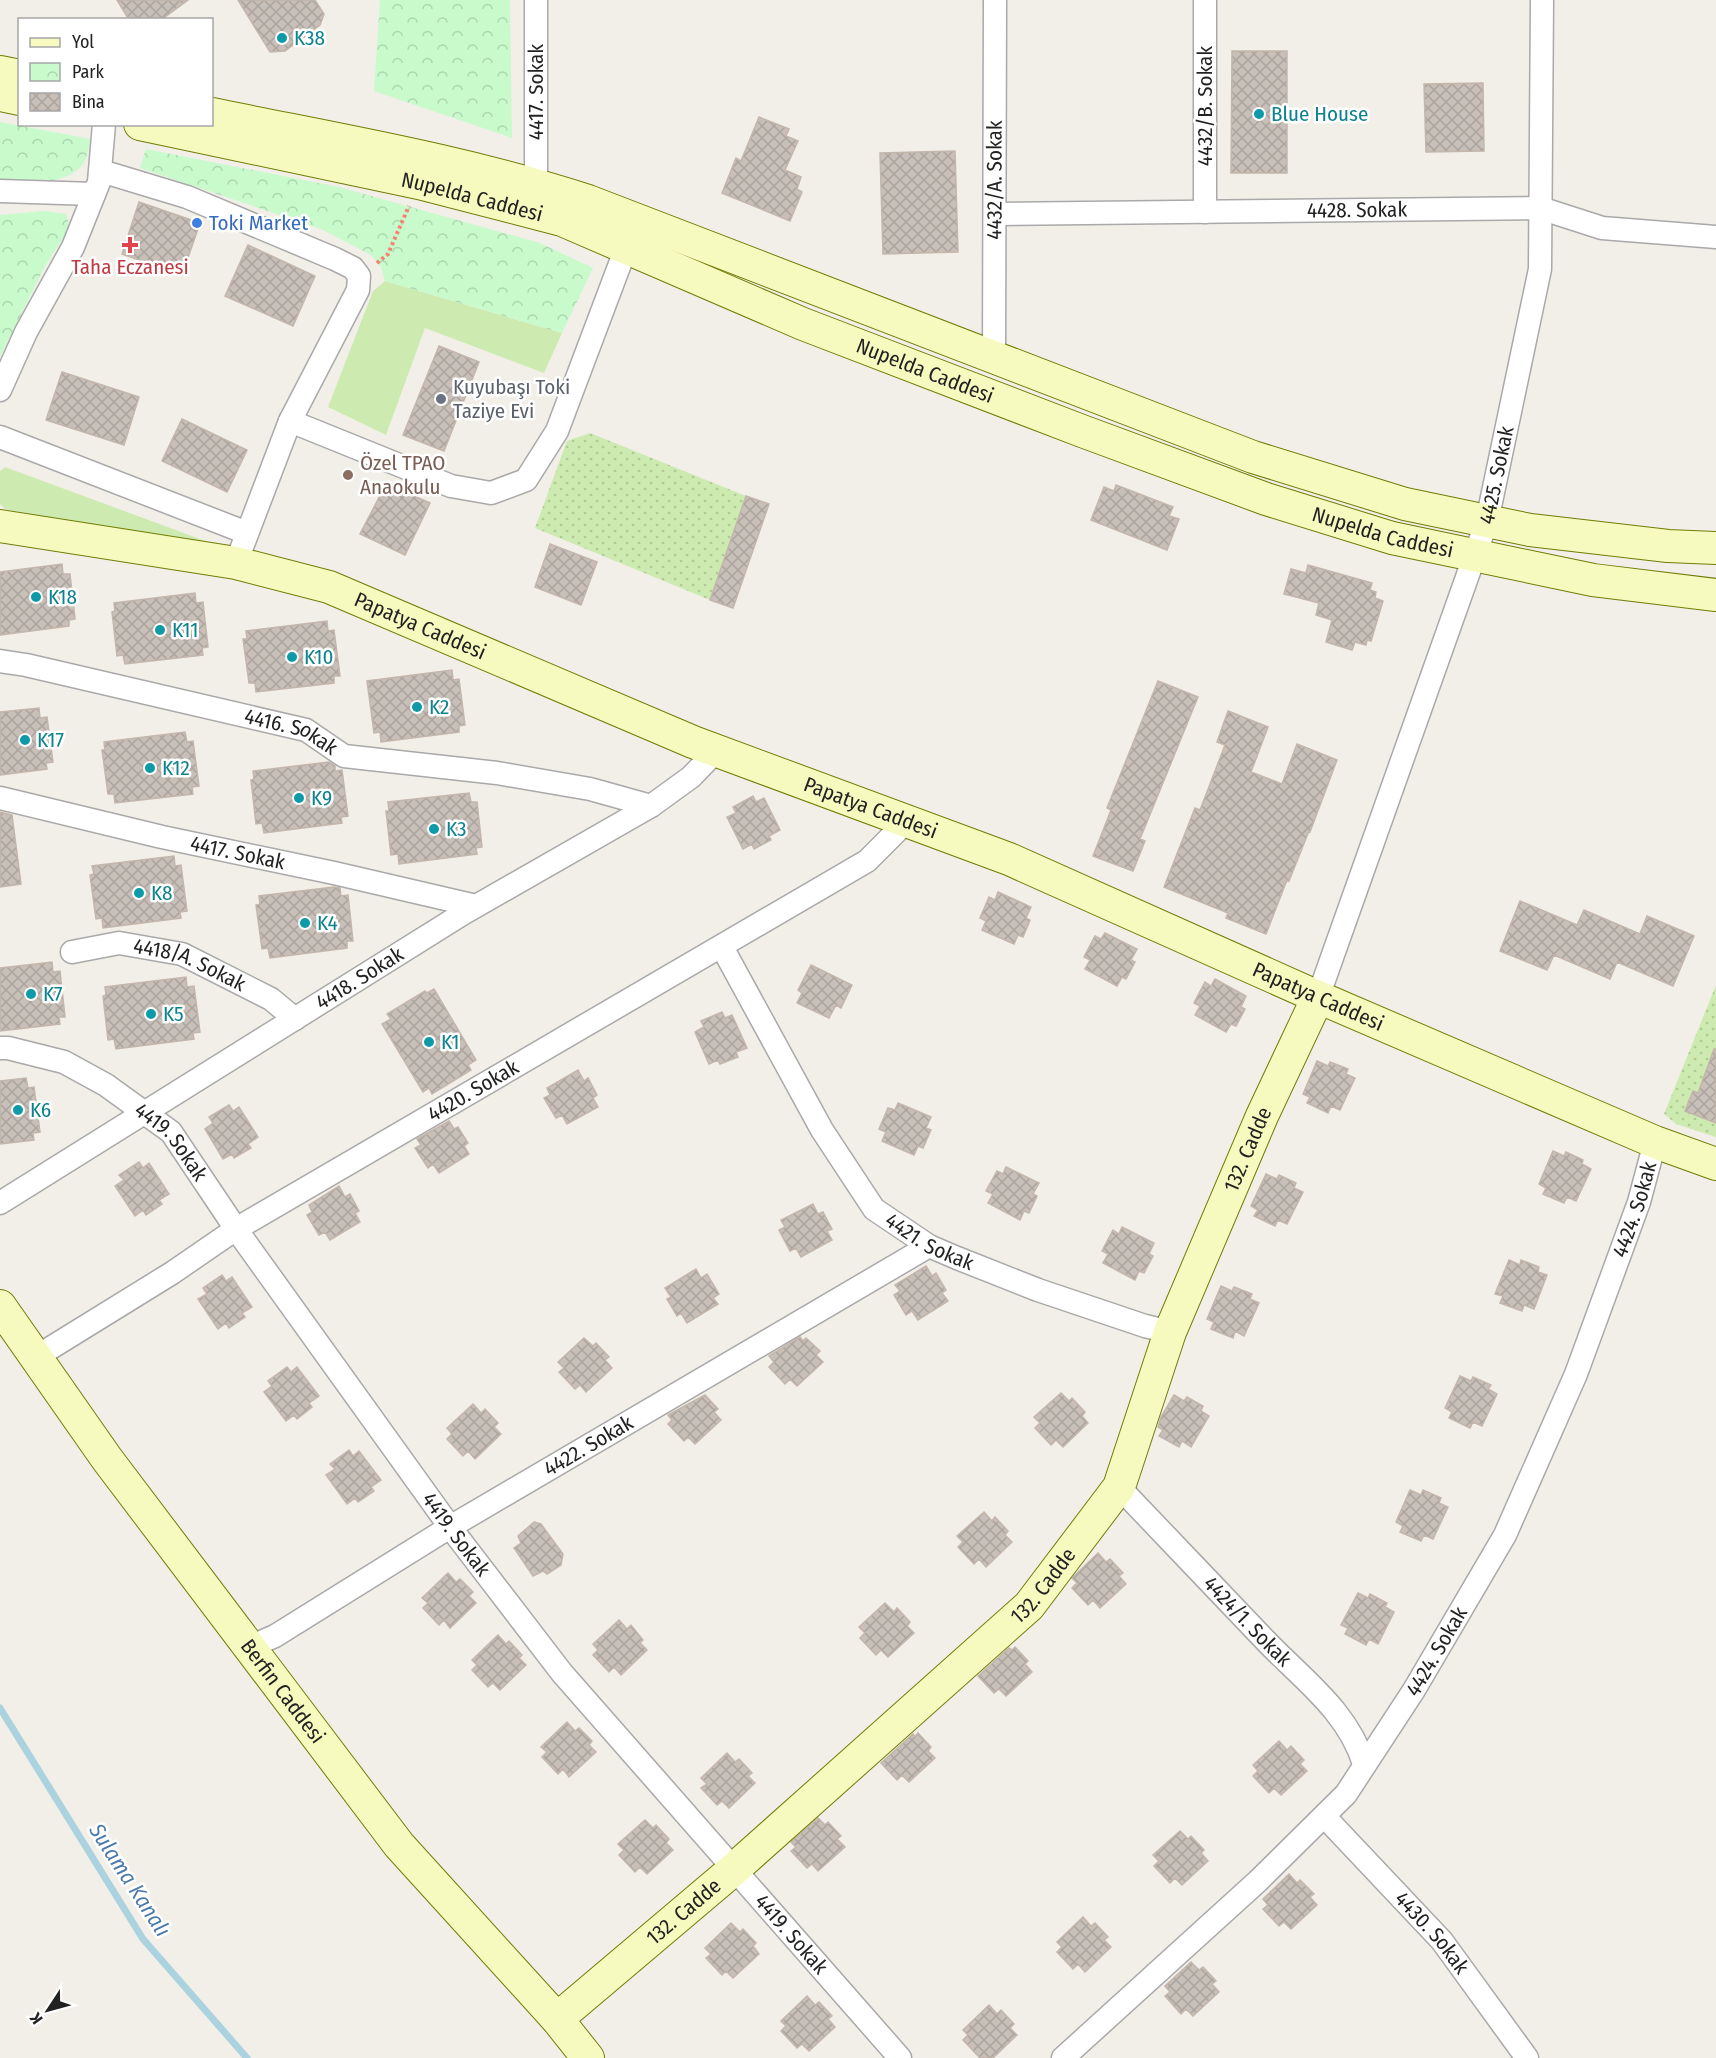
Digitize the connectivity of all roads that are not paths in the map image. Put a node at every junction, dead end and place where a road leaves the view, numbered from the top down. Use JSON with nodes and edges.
{"nodes":[{"id":1,"x":536,"y":0,"type":"edge"},
{"id":2,"x":995,"y":0,"type":"edge"},
{"id":3,"x":1205,"y":0,"type":"edge"},
{"id":4,"x":1542,"y":0,"type":"edge"},
{"id":5,"x":0,"y":72,"type":"edge"},
{"id":6,"x":18,"y":76,"type":"edge"},
{"id":7,"x":0,"y":95,"type":"edge"},
{"id":8,"x":18,"y":99,"type":"edge"},
{"id":9,"x":213,"y":114,"type":"edge"},
{"id":10,"x":104,"y":126,"type":"edge"},
{"id":11,"x":149,"y":126,"type":"edge"},
{"id":12,"x":101,"y":171,"type":"junction"},
{"id":13,"x":536,"y":184,"type":"junction"},
{"id":14,"x":0,"y":191,"type":"edge"},
{"id":15,"x":94,"y":194,"type":"junction"},
{"id":16,"x":1540,"y":208,"type":"junction"},
{"id":17,"x":1205,"y":212,"type":"junction"},
{"id":18,"x":995,"y":214,"type":"junction"},
{"id":19,"x":1716,"y":237,"type":"edge"},
{"id":20,"x":626,"y":248,"type":"junction"},
{"id":21,"x":994,"y":358,"type":"junction"},
{"id":22,"x":0,"y":390,"type":"edge"},
{"id":23,"x":290,"y":421,"type":"junction"},
{"id":24,"x":0,"y":437,"type":"edge"},
{"id":25,"x":1487,"y":521,"type":"junction"},
{"id":26,"x":0,"y":526,"type":"edge"},
{"id":27,"x":247,"y":533,"type":"junction"},
{"id":28,"x":1716,"y":548,"type":"edge"},
{"id":29,"x":1475,"y":555,"type":"junction"},
{"id":30,"x":236,"y":562,"type":"junction"},
{"id":31,"x":1716,"y":596,"type":"edge"},
{"id":32,"x":0,"y":661,"type":"edge"},
{"id":33,"x":717,"y":750,"type":"junction"},
{"id":34,"x":0,"y":798,"type":"edge"},
{"id":35,"x":651,"y":806,"type":"junction"},
{"id":36,"x":907,"y":821,"type":"junction"},
{"id":37,"x":476,"y":906,"type":"junction"},
{"id":38,"x":722,"y":947,"type":"junction"},
{"id":39,"x":72,"y":952,"type":"dead end"},
{"id":40,"x":1317,"y":998,"type":"junction"},
{"id":41,"x":295,"y":1019,"type":"junction"},
{"id":42,"x":0,"y":1048,"type":"edge"},
{"id":43,"x":144,"y":1113,"type":"junction"},
{"id":44,"x":1655,"y":1142,"type":"junction"},
{"id":45,"x":1716,"y":1164,"type":"edge"},
{"id":46,"x":0,"y":1203,"type":"edge"},
{"id":47,"x":236,"y":1229,"type":"junction"},
{"id":48,"x":929,"y":1246,"type":"junction"},
{"id":49,"x":0,"y":1306,"type":"edge"},
{"id":50,"x":1170,"y":1332,"type":"junction"},
{"id":51,"x":36,"y":1357,"type":"junction"},
{"id":52,"x":1119,"y":1486,"type":"junction"},
{"id":53,"x":450,"y":1527,"type":"junction"},
{"id":54,"x":250,"y":1647,"type":"junction"},
{"id":55,"x":1364,"y":1764,"type":"junction"},
{"id":56,"x":1324,"y":1816,"type":"junction"},
{"id":57,"x":733,"y":1870,"type":"junction"},
{"id":58,"x":557,"y":2019,"type":"junction"},
{"id":59,"x":588,"y":2058,"type":"edge"},
{"id":60,"x":900,"y":2058,"type":"edge"},
{"id":61,"x":1063,"y":2058,"type":"edge"},
{"id":62,"x":1527,"y":2058,"type":"edge"}],
"edges":[{"from":1,"to":13,"type":"street","name":"4417. Sokak"},
{"from":2,"to":18,"type":"street","name":"4432/A. Sokak"},
{"from":3,"to":17,"type":"street","name":"4432/B. Sokak"},
{"from":4,"to":16,"type":"street","name":"4425. Sokak"},
{"from":5,"to":6,"type":"street"},
{"from":7,"to":8,"type":"street"},
{"from":9,"to":13,"type":"street","name":"Nupelda Caddesi"},
{"from":10,"to":12,"type":"street"},
{"from":11,"to":20,"type":"street","name":"Nupelda Caddesi"},
{"from":12,"to":15,"type":"street"},
{"from":12,"to":23,"type":"street"},
{"from":13,"to":21,"type":"street","name":"Nupelda Caddesi"},
{"from":14,"to":15,"type":"street"},
{"from":15,"to":22,"type":"street"},
{"from":16,"to":17,"type":"street","name":"4428. Sokak"},
{"from":16,"to":19,"type":"street","name":"4428. Sokak"},
{"from":16,"to":25,"type":"street","name":"4425. Sokak"},
{"from":17,"to":18,"type":"street","name":"4428. Sokak"},
{"from":18,"to":21,"type":"street","name":"4432/A. Sokak"},
{"from":20,"to":23,"type":"street"},
{"from":20,"to":29,"type":"street","name":"Nupelda Caddesi"},
{"from":21,"to":25,"type":"street","name":"Nupelda Caddesi"},
{"from":23,"to":27,"type":"street"},
{"from":24,"to":27,"type":"street"},
{"from":25,"to":28,"type":"street","name":"Nupelda Caddesi"},
{"from":25,"to":29,"type":"street","name":"4425. Sokak"},
{"from":26,"to":30,"type":"street","name":"Papatya Caddesi"},
{"from":27,"to":30,"type":"street"},
{"from":29,"to":31,"type":"street","name":"Nupelda Caddesi"},
{"from":29,"to":40,"type":"street","name":"4425. Sokak"},
{"from":30,"to":33,"type":"street","name":"Papatya Caddesi"},
{"from":32,"to":35,"type":"street","name":"4416. Sokak"},
{"from":33,"to":35,"type":"street","name":"4418. Sokak"},
{"from":33,"to":36,"type":"street","name":"Papatya Caddesi"},
{"from":34,"to":37,"type":"street","name":"4417. Sokak"},
{"from":35,"to":37,"type":"street","name":"4418. Sokak"},
{"from":36,"to":38,"type":"street","name":"4420. Sokak"},
{"from":36,"to":40,"type":"street","name":"Papatya Caddesi"},
{"from":37,"to":41,"type":"street","name":"4418. Sokak"},
{"from":38,"to":47,"type":"street","name":"4420. Sokak"},
{"from":38,"to":48,"type":"street","name":"4421. Sokak"},
{"from":39,"to":41,"type":"street","name":"4418/A. Sokak"},
{"from":40,"to":44,"type":"street","name":"Papatya Caddesi"},
{"from":40,"to":50,"type":"street","name":"132. Cadde"},
{"from":41,"to":43,"type":"street","name":"4418. Sokak"},
{"from":42,"to":43,"type":"street","name":"4419. Sokak"},
{"from":43,"to":46,"type":"street","name":"4418. Sokak"},
{"from":43,"to":47,"type":"street","name":"4419. Sokak"},
{"from":44,"to":45,"type":"street","name":"Papatya Caddesi"},
{"from":44,"to":55,"type":"street","name":"4424. Sokak"},
{"from":47,"to":51,"type":"street","name":"4420. Sokak"},
{"from":47,"to":53,"type":"street","name":"4419. Sokak"},
{"from":48,"to":50,"type":"street","name":"4421. Sokak"},
{"from":48,"to":53,"type":"street","name":"4422. Sokak"},
{"from":49,"to":51,"type":"street","name":"Berfin Caddesi"},
{"from":50,"to":52,"type":"street","name":"132. Cadde"},
{"from":51,"to":54,"type":"street","name":"Berfin Caddesi"},
{"from":52,"to":55,"type":"street","name":"4424/1. Sokak"},
{"from":52,"to":57,"type":"street","name":"132. Cadde"},
{"from":53,"to":54,"type":"street","name":"4422. Sokak"},
{"from":53,"to":57,"type":"street","name":"4419. Sokak"},
{"from":54,"to":58,"type":"street","name":"Berfin Caddesi"},
{"from":55,"to":56,"type":"street","name":"4424. Sokak"},
{"from":56,"to":61,"type":"street","name":"4424. Sokak"},
{"from":56,"to":62,"type":"street","name":"4430. Sokak"},
{"from":57,"to":58,"type":"street","name":"132. Cadde"},
{"from":57,"to":60,"type":"street","name":"4419. Sokak"},
{"from":58,"to":59,"type":"street","name":"Berfin Caddesi"}]}
